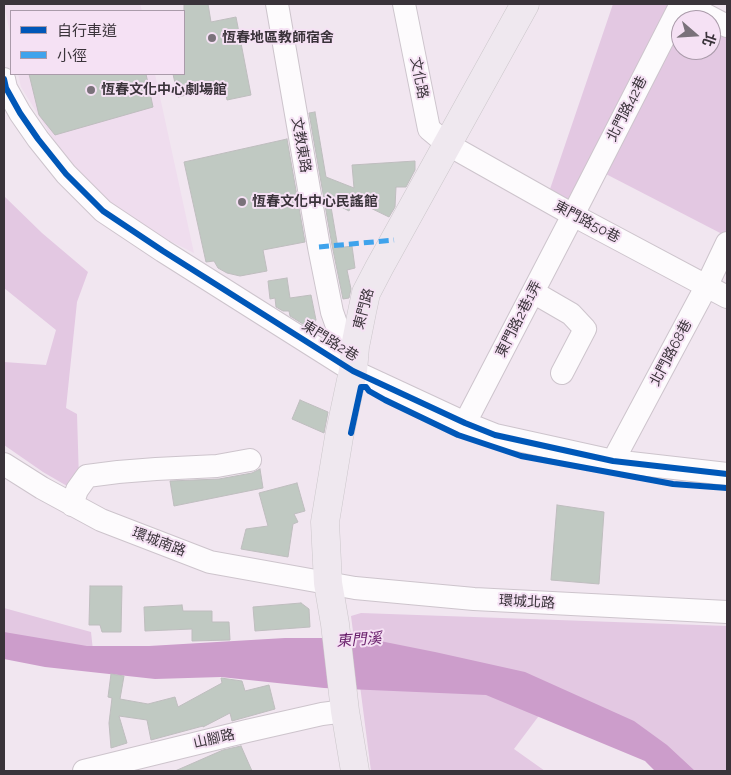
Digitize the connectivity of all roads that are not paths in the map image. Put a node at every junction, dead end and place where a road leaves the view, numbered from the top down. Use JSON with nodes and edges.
{"nodes":[{"id":1,"x":276,"y":4,"type":"edge"},
{"id":2,"x":404,"y":4,"type":"edge"},
{"id":3,"x":525,"y":4,"type":"edge"},
{"id":4,"x":681,"y":4,"type":"edge"},
{"id":5,"x":685,"y":4,"type":"edge"},
{"id":6,"x":727,"y":26,"type":"edge"},
{"id":7,"x":4,"y":79,"type":"edge"},
{"id":8,"x":447,"y":144,"type":"junction"},
{"id":9,"x":573,"y":215,"type":"junction"},
{"id":10,"x":727,"y":243,"type":"edge"},
{"id":11,"x":707,"y":285,"type":"junction"},
{"id":12,"x":533,"y":292,"type":"junction"},
{"id":13,"x":727,"y":297,"type":"edge"},
{"id":14,"x":353,"y":371,"type":"junction"},
{"id":15,"x":562,"y":373,"type":"dead end"},
{"id":16,"x":465,"y":423,"type":"junction"},
{"id":17,"x":250,"y":460,"type":"dead end"},
{"id":18,"x":613,"y":462,"type":"junction"},
{"id":19,"x":4,"y":464,"type":"edge"},
{"id":20,"x":727,"y":474,"type":"edge"},
{"id":21,"x":72,"y":505,"type":"junction"},
{"id":22,"x":328,"y":583,"type":"junction"},
{"id":23,"x":727,"y":612,"type":"edge"},
{"id":24,"x":344,"y":704,"type":"junction"},
{"id":25,"x":84,"y":771,"type":"edge"},
{"id":26,"x":355,"y":771,"type":"edge"}],
"edges":[{"from":1,"to":14,"type":"street","name":"文教東路"},
{"from":2,"to":8,"type":"street","name":"文化路"},
{"from":3,"to":8,"type":"main road","name":"東門路"},
{"from":4,"to":9,"type":"street","name":"北門路42巷"},
{"from":5,"to":6,"type":"street"},
{"from":7,"to":14,"type":"street","name":"東門路2巷"},
{"from":8,"to":9,"type":"street","name":"東門路50巷"},
{"from":8,"to":14,"type":"main road","name":"東門路"},
{"from":9,"to":11,"type":"street","name":"東門路50巷"},
{"from":9,"to":12,"type":"street","name":"東門路2巷1弄"},
{"from":10,"to":11,"type":"street","name":"北門路68巷"},
{"from":11,"to":13,"type":"street","name":"東門路50巷"},
{"from":11,"to":18,"type":"street","name":"北門路68巷"},
{"from":12,"to":15,"type":"street"},
{"from":12,"to":16,"type":"street","name":"東門路2巷1弄"},
{"from":14,"to":16,"type":"street","name":"東門路2巷"},
{"from":14,"to":22,"type":"main road","name":"東門路"},
{"from":16,"to":18,"type":"street","name":"東門路2巷"},
{"from":17,"to":21,"type":"street"},
{"from":18,"to":20,"type":"street","name":"東門路2巷"},
{"from":19,"to":21,"type":"street","name":"環城南路"},
{"from":21,"to":22,"type":"street","name":"環城南路"},
{"from":22,"to":23,"type":"street","name":"環城北路"},
{"from":22,"to":24,"type":"main road","name":"東門路"},
{"from":24,"to":25,"type":"street","name":"山腳路"},
{"from":24,"to":26,"type":"main road","name":"東門路"}]}
